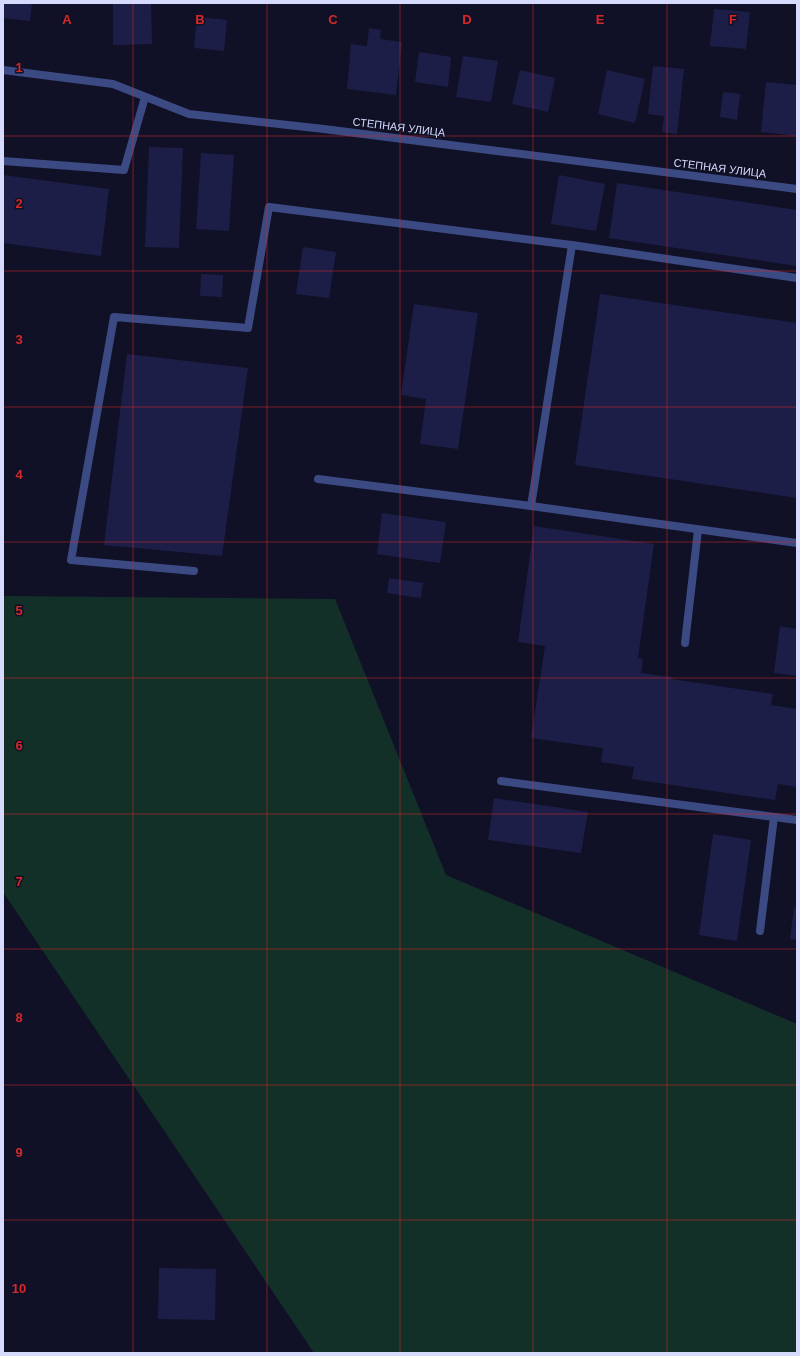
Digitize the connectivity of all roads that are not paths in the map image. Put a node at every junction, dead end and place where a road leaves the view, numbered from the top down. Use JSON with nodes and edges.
{"nodes":[{"id":1,"x":3,"y":70,"type":"edge"},
{"id":2,"x":145,"y":97,"type":"junction"},
{"id":3,"x":3,"y":161,"type":"edge"},
{"id":4,"x":797,"y":189,"type":"edge"},
{"id":5,"x":572,"y":245,"type":"junction"},
{"id":6,"x":797,"y":278,"type":"edge"},
{"id":7,"x":318,"y":479,"type":"dead end"},
{"id":8,"x":531,"y":506,"type":"junction"},
{"id":9,"x":698,"y":530,"type":"junction"},
{"id":10,"x":797,"y":543,"type":"edge"},
{"id":11,"x":194,"y":571,"type":"dead end"},
{"id":12,"x":685,"y":643,"type":"dead end"},
{"id":13,"x":501,"y":781,"type":"dead end"},
{"id":14,"x":774,"y":817,"type":"junction"},
{"id":15,"x":797,"y":820,"type":"edge"},
{"id":16,"x":760,"y":931,"type":"dead end"}],
"edges":[{"from":1,"to":2,"type":"street","name":"СТЕПНАЯ УЛИЦА"},
{"from":2,"to":3,"type":"street"},
{"from":2,"to":4,"type":"street","name":"СТЕПНАЯ УЛИЦА"},
{"from":5,"to":6,"type":"street"},
{"from":5,"to":8,"type":"street"},
{"from":5,"to":11,"type":"street"},
{"from":7,"to":8,"type":"street"},
{"from":8,"to":9,"type":"street"},
{"from":9,"to":10,"type":"street"},
{"from":9,"to":12,"type":"street"},
{"from":13,"to":14,"type":"street"},
{"from":14,"to":15,"type":"street"},
{"from":14,"to":16,"type":"street"}]}
